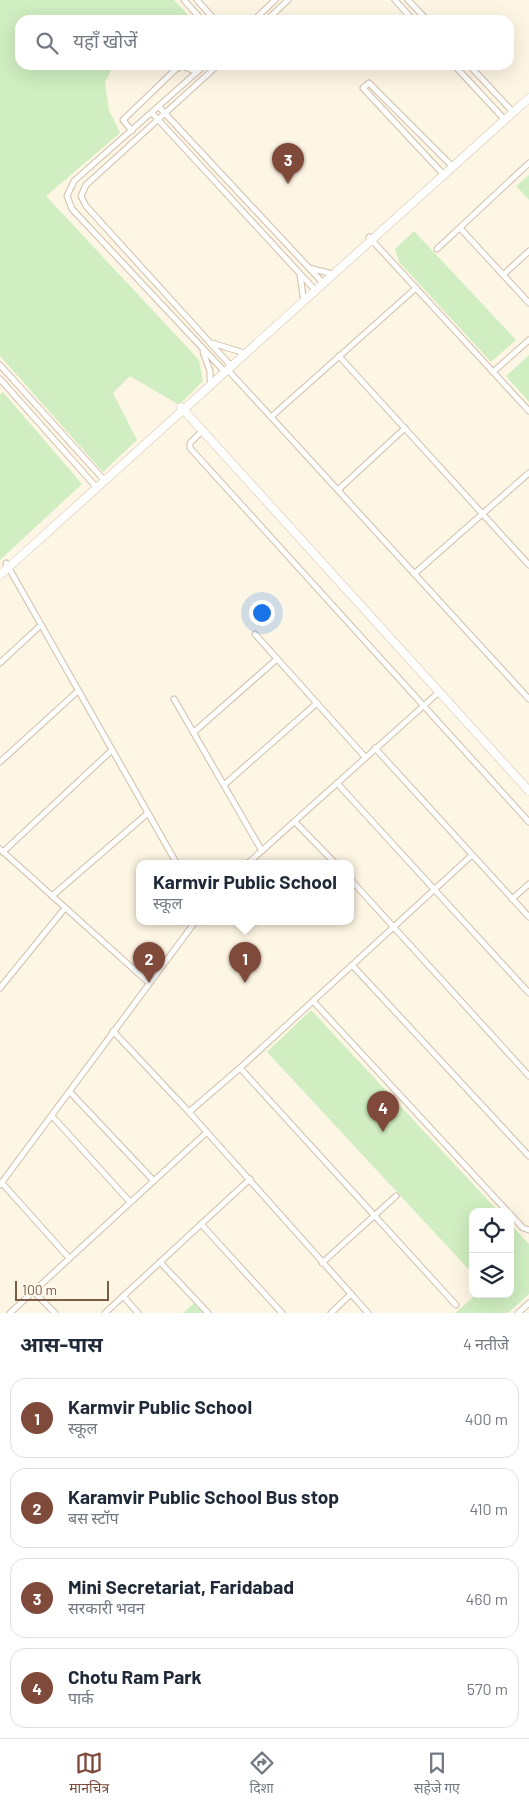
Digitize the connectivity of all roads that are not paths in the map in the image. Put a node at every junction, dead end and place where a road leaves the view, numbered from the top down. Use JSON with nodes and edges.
{"nodes":[{"id":1,"x":184,"y":0,"type":"edge"},
{"id":2,"x":197,"y":0,"type":"edge"},
{"id":3,"x":275,"y":0,"type":"edge"},
{"id":4,"x":288,"y":0,"type":"edge"},
{"id":5,"x":395,"y":0,"type":"edge"},
{"id":6,"x":408,"y":0,"type":"edge"},
{"id":7,"x":198,"y":15,"type":"edge"},
{"id":8,"x":210,"y":15,"type":"edge"},
{"id":9,"x":259,"y":15,"type":"edge"},
{"id":10,"x":272,"y":15,"type":"edge"},
{"id":11,"x":408,"y":15,"type":"edge"},
{"id":12,"x":422,"y":15,"type":"edge"},
{"id":13,"x":177,"y":70,"type":"edge"},
{"id":14,"x":192,"y":70,"type":"edge"},
{"id":15,"x":199,"y":70,"type":"edge"},
{"id":16,"x":213,"y":70,"type":"edge"},
{"id":17,"x":459,"y":70,"type":"edge"},
{"id":18,"x":474,"y":70,"type":"edge"},
{"id":19,"x":197,"y":72,"type":"junction"},
{"id":20,"x":529,"y":92,"type":"edge"},
{"id":21,"x":529,"y":98,"type":"edge"},
{"id":22,"x":159,"y":107,"type":"junction"},
{"id":23,"x":512,"y":111,"type":"junction"},
{"id":24,"x":152,"y":114,"type":"junction"},
{"id":25,"x":165,"y":115,"type":"junction"},
{"id":26,"x":503,"y":118,"type":"junction"},
{"id":27,"x":158,"y":121,"type":"junction"},
{"id":28,"x":132,"y":131,"type":"junction"},
{"id":29,"x":529,"y":163,"type":"edge"},
{"id":30,"x":451,"y":166,"type":"junction"},
{"id":31,"x":442,"y":173,"type":"junction"},
{"id":32,"x":460,"y":228,"type":"junction"},
{"id":33,"x":370,"y":239,"type":"junction"},
{"id":34,"x":437,"y":249,"type":"dead end"},
{"id":35,"x":529,"y":251,"type":"edge"},
{"id":36,"x":309,"y":268,"type":"junction"},
{"id":37,"x":329,"y":273,"type":"junction"},
{"id":38,"x":300,"y":274,"type":"junction"},
{"id":39,"x":503,"y":275,"type":"junction"},
{"id":40,"x":322,"y":282,"type":"junction"},
{"id":41,"x":416,"y":288,"type":"junction"},
{"id":42,"x":314,"y":289,"type":"junction"},
{"id":43,"x":303,"y":296,"type":"junction"},
{"id":44,"x":529,"y":303,"type":"edge"},
{"id":45,"x":205,"y":338,"type":"junction"},
{"id":46,"x":529,"y":340,"type":"edge"},
{"id":47,"x":197,"y":343,"type":"junction"},
{"id":48,"x":241,"y":352,"type":"junction"},
{"id":49,"x":339,"y":356,"type":"junction"},
{"id":50,"x":227,"y":368,"type":"junction"},
{"id":51,"x":1,"y":369,"type":"edge"},
{"id":52,"x":493,"y":372,"type":"junction"},
{"id":53,"x":10,"y":376,"type":"junction"},
{"id":54,"x":210,"y":380,"type":"junction"},
{"id":55,"x":1,"y":382,"type":"edge"},
{"id":56,"x":182,"y":408,"type":"junction"},
{"id":57,"x":529,"y":411,"type":"edge"},
{"id":58,"x":271,"y":417,"type":"junction"},
{"id":59,"x":405,"y":428,"type":"junction"},
{"id":60,"x":203,"y":430,"type":"junction"},
{"id":61,"x":529,"y":473,"type":"edge"},
{"id":62,"x":103,"y":479,"type":"junction"},
{"id":63,"x":96,"y":486,"type":"junction"},
{"id":64,"x":338,"y":490,"type":"junction"},
{"id":65,"x":482,"y":514,"type":"junction"},
{"id":66,"x":529,"y":565,"type":"edge"},
{"id":67,"x":5,"y":566,"type":"edge"},
{"id":68,"x":414,"y":574,"type":"junction"},
{"id":69,"x":0,"y":575,"type":"edge"},
{"id":70,"x":41,"y":625,"type":"junction"},
{"id":71,"x":255,"y":634,"type":"dead end"},
{"id":72,"x":277,"y":659,"type":"junction"},
{"id":73,"x":0,"y":662,"type":"edge"},
{"id":74,"x":78,"y":691,"type":"junction"},
{"id":75,"x":440,"y":692,"type":"junction"},
{"id":76,"x":174,"y":699,"type":"dead end"},
{"id":77,"x":529,"y":699,"type":"edge"},
{"id":78,"x":317,"y":703,"type":"junction"},
{"id":79,"x":423,"y":707,"type":"junction"},
{"id":80,"x":194,"y":732,"type":"junction"},
{"id":81,"x":375,"y":748,"type":"junction"},
{"id":82,"x":112,"y":750,"type":"junction"},
{"id":83,"x":365,"y":757,"type":"junction"},
{"id":84,"x":0,"y":762,"type":"edge"},
{"id":85,"x":338,"y":784,"type":"junction"},
{"id":86,"x":224,"y":785,"type":"junction"},
{"id":87,"x":529,"y":791,"type":"edge"},
{"id":88,"x":148,"y":813,"type":"junction"},
{"id":89,"x":295,"y":822,"type":"junction"},
{"id":90,"x":529,"y":822,"type":"edge"},
{"id":91,"x":1,"y":850,"type":"edge"},
{"id":92,"x":262,"y":851,"type":"junction"},
{"id":93,"x":472,"y":855,"type":"junction"},
{"id":94,"x":176,"y":860,"type":"edge"},
{"id":95,"x":252,"y":860,"type":"edge"},
{"id":96,"x":332,"y":860,"type":"edge"},
{"id":97,"x":354,"y":883,"type":"edge"},
{"id":98,"x":529,"y":884,"type":"edge"},
{"id":99,"x":434,"y":890,"type":"junction"},
{"id":100,"x":52,"y":896,"type":"junction"},
{"id":101,"x":512,"y":899,"type":"junction"},
{"id":102,"x":65,"y":908,"type":"junction"},
{"id":103,"x":529,"y":917,"type":"edge"},
{"id":104,"x":192,"y":925,"type":"edge"},
{"id":105,"x":394,"y":925,"type":"junction"},
{"id":106,"x":352,"y":965,"type":"junction"},
{"id":107,"x":149,"y":983,"type":"junction"},
{"id":108,"x":0,"y":988,"type":"edge"},
{"id":109,"x":529,"y":993,"type":"edge"},
{"id":110,"x":313,"y":1001,"type":"junction"},
{"id":111,"x":113,"y":1031,"type":"junction"},
{"id":112,"x":240,"y":1068,"type":"junction"},
{"id":113,"x":529,"y":1076,"type":"edge"},
{"id":114,"x":70,"y":1092,"type":"junction"},
{"id":115,"x":189,"y":1112,"type":"junction"},
{"id":116,"x":52,"y":1116,"type":"junction"},
{"id":117,"x":207,"y":1132,"type":"junction"},
{"id":118,"x":529,"y":1156,"type":"edge"},
{"id":119,"x":250,"y":1179,"type":"junction"},
{"id":120,"x":154,"y":1180,"type":"junction"},
{"id":121,"x":1,"y":1184,"type":"edge"},
{"id":122,"x":396,"y":1196,"type":"dead end"},
{"id":123,"x":130,"y":1202,"type":"junction"},
{"id":124,"x":504,"y":1208,"type":"edge"},
{"id":125,"x":374,"y":1216,"type":"junction"},
{"id":126,"x":514,"y":1218,"type":"edge"},
{"id":127,"x":201,"y":1224,"type":"junction"},
{"id":128,"x":529,"y":1230,"type":"edge"},
{"id":129,"x":69,"y":1258,"type":"junction"},
{"id":130,"x":160,"y":1262,"type":"junction"},
{"id":131,"x":322,"y":1263,"type":"junction"},
{"id":132,"x":33,"y":1291,"type":"junction"},
{"id":133,"x":350,"y":1294,"type":"junction"},
{"id":134,"x":123,"y":1296,"type":"junction"},
{"id":135,"x":529,"y":1303,"type":"edge"},
{"id":136,"x":456,"y":1305,"type":"dead end"},
{"id":137,"x":10,"y":1313,"type":"edge"},
{"id":138,"x":55,"y":1313,"type":"edge"},
{"id":139,"x":106,"y":1313,"type":"edge"},
{"id":140,"x":138,"y":1313,"type":"edge"},
{"id":141,"x":208,"y":1313,"type":"edge"},
{"id":142,"x":282,"y":1313,"type":"edge"},
{"id":143,"x":331,"y":1313,"type":"edge"},
{"id":144,"x":368,"y":1313,"type":"edge"},
{"id":145,"x":518,"y":1313,"type":"edge"}],
"edges":[{"from":1,"to":7,"type":"street"},
{"from":2,"to":8,"type":"street"},
{"from":3,"to":9,"type":"street"},
{"from":4,"to":10,"type":"street"},
{"from":5,"to":11,"type":"street"},
{"from":6,"to":12,"type":"street"},
{"from":13,"to":28,"type":"street"},
{"from":14,"to":19,"type":"street"},
{"from":15,"to":19,"type":"street"},
{"from":16,"to":25,"type":"street"},
{"from":17,"to":26,"type":"street"},
{"from":18,"to":23,"type":"street"},
{"from":19,"to":22,"type":"street"},
{"from":20,"to":23,"type":"street"},
{"from":21,"to":23,"type":"street"},
{"from":22,"to":24,"type":"street"},
{"from":22,"to":25,"type":"street"},
{"from":23,"to":26,"type":"street"},
{"from":24,"to":27,"type":"street"},
{"from":24,"to":28,"type":"street"},
{"from":25,"to":27,"type":"street"},
{"from":25,"to":36,"type":"street"},
{"from":26,"to":30,"type":"street"},
{"from":27,"to":38,"type":"street"},
{"from":27,"to":45,"type":"street"},
{"from":28,"to":47,"type":"street"},
{"from":29,"to":32,"type":"street"},
{"from":30,"to":31,"type":"street"},
{"from":30,"to":31,"type":"street"},
{"from":31,"to":33,"type":"street"},
{"from":32,"to":34,"type":"street"},
{"from":32,"to":39,"type":"street"},
{"from":33,"to":37,"type":"street"},
{"from":33,"to":40,"type":"street"},
{"from":33,"to":41,"type":"street"},
{"from":35,"to":39,"type":"street"},
{"from":36,"to":37,"type":"street"},
{"from":36,"to":40,"type":"street"},
{"from":37,"to":40,"type":"street"},
{"from":38,"to":42,"type":"street"},
{"from":38,"to":43,"type":"street"},
{"from":39,"to":44,"type":"street"},
{"from":40,"to":42,"type":"street"},
{"from":41,"to":49,"type":"street"},
{"from":41,"to":52,"type":"street"},
{"from":42,"to":43,"type":"street"},
{"from":42,"to":50,"type":"street"},
{"from":43,"to":48,"type":"street"},
{"from":45,"to":48,"type":"street"},
{"from":45,"to":50,"type":"street"},
{"from":46,"to":52,"type":"street"},
{"from":47,"to":50,"type":"street"},
{"from":47,"to":54,"type":"street"},
{"from":48,"to":50,"type":"street"},
{"from":49,"to":58,"type":"street"},
{"from":49,"to":59,"type":"street"},
{"from":50,"to":54,"type":"street"},
{"from":50,"to":56,"type":"street"},
{"from":50,"to":58,"type":"street"},
{"from":51,"to":53,"type":"street"},
{"from":52,"to":57,"type":"street"},
{"from":53,"to":55,"type":"street"},
{"from":53,"to":62,"type":"street"},
{"from":54,"to":56,"type":"street"},
{"from":55,"to":63,"type":"street"},
{"from":56,"to":60,"type":"street"},
{"from":56,"to":62,"type":"street"},
{"from":58,"to":64,"type":"street"},
{"from":59,"to":64,"type":"street"},
{"from":59,"to":65,"type":"street"},
{"from":60,"to":75,"type":"street"},
{"from":60,"to":79,"type":"street"},
{"from":61,"to":65,"type":"street"},
{"from":62,"to":63,"type":"street"},
{"from":63,"to":67,"type":"street"},
{"from":64,"to":68,"type":"street"},
{"from":65,"to":66,"type":"street"},
{"from":65,"to":68,"type":"street"},
{"from":67,"to":69,"type":"street"},
{"from":67,"to":70,"type":"street"},
{"from":68,"to":77,"type":"street"},
{"from":70,"to":73,"type":"street"},
{"from":70,"to":74,"type":"street"},
{"from":71,"to":72,"type":"street"},
{"from":72,"to":78,"type":"street"},
{"from":72,"to":80,"type":"street"},
{"from":74,"to":82,"type":"street"},
{"from":74,"to":84,"type":"street"},
{"from":75,"to":79,"type":"street"},
{"from":75,"to":87,"type":"street"},
{"from":76,"to":80,"type":"street"},
{"from":78,"to":83,"type":"street"},
{"from":78,"to":86,"type":"street"},
{"from":79,"to":81,"type":"street"},
{"from":79,"to":90,"type":"street"},
{"from":80,"to":86,"type":"street"},
{"from":81,"to":83,"type":"street"},
{"from":81,"to":93,"type":"street"},
{"from":82,"to":88,"type":"street"},
{"from":82,"to":91,"type":"street"},
{"from":83,"to":85,"type":"street"},
{"from":85,"to":89,"type":"street"},
{"from":85,"to":99,"type":"street"},
{"from":86,"to":92,"type":"street"},
{"from":88,"to":94,"type":"street"},
{"from":88,"to":100,"type":"street"},
{"from":89,"to":92,"type":"street"},
{"from":89,"to":96,"type":"street"},
{"from":91,"to":100,"type":"street"},
{"from":92,"to":95,"type":"street"},
{"from":93,"to":99,"type":"street"},
{"from":93,"to":101,"type":"street"},
{"from":97,"to":105,"type":"street"},
{"from":98,"to":101,"type":"street"},
{"from":99,"to":105,"type":"street"},
{"from":99,"to":109,"type":"street"},
{"from":100,"to":102,"type":"street"},
{"from":101,"to":103,"type":"street"},
{"from":102,"to":107,"type":"street"},
{"from":102,"to":108,"type":"street"},
{"from":104,"to":107,"type":"street"},
{"from":105,"to":106,"type":"street"},
{"from":105,"to":113,"type":"street"},
{"from":106,"to":110,"type":"street"},
{"from":106,"to":118,"type":"street"},
{"from":107,"to":111,"type":"street"},
{"from":110,"to":112,"type":"street"},
{"from":110,"to":124,"type":"street"},
{"from":111,"to":114,"type":"street"},
{"from":111,"to":115,"type":"street"},
{"from":112,"to":115,"type":"street"},
{"from":112,"to":125,"type":"street"},
{"from":114,"to":116,"type":"street"},
{"from":114,"to":120,"type":"street"},
{"from":115,"to":117,"type":"street"},
{"from":116,"to":121,"type":"street"},
{"from":116,"to":123,"type":"street"},
{"from":117,"to":119,"type":"street"},
{"from":117,"to":120,"type":"street"},
{"from":119,"to":127,"type":"street"},
{"from":119,"to":131,"type":"street"},
{"from":120,"to":123,"type":"street"},
{"from":121,"to":129,"type":"street"},
{"from":122,"to":125,"type":"street"},
{"from":123,"to":129,"type":"street"},
{"from":125,"to":131,"type":"street"},
{"from":125,"to":136,"type":"street"},
{"from":126,"to":128,"type":"street"},
{"from":127,"to":130,"type":"street"},
{"from":127,"to":142,"type":"street"},
{"from":129,"to":132,"type":"street"},
{"from":130,"to":134,"type":"street"},
{"from":130,"to":141,"type":"street"},
{"from":131,"to":133,"type":"street"},
{"from":132,"to":137,"type":"street"},
{"from":132,"to":138,"type":"street"},
{"from":133,"to":143,"type":"street"},
{"from":133,"to":144,"type":"street"},
{"from":134,"to":139,"type":"street"},
{"from":134,"to":140,"type":"street"},
{"from":135,"to":145,"type":"street"}]}
